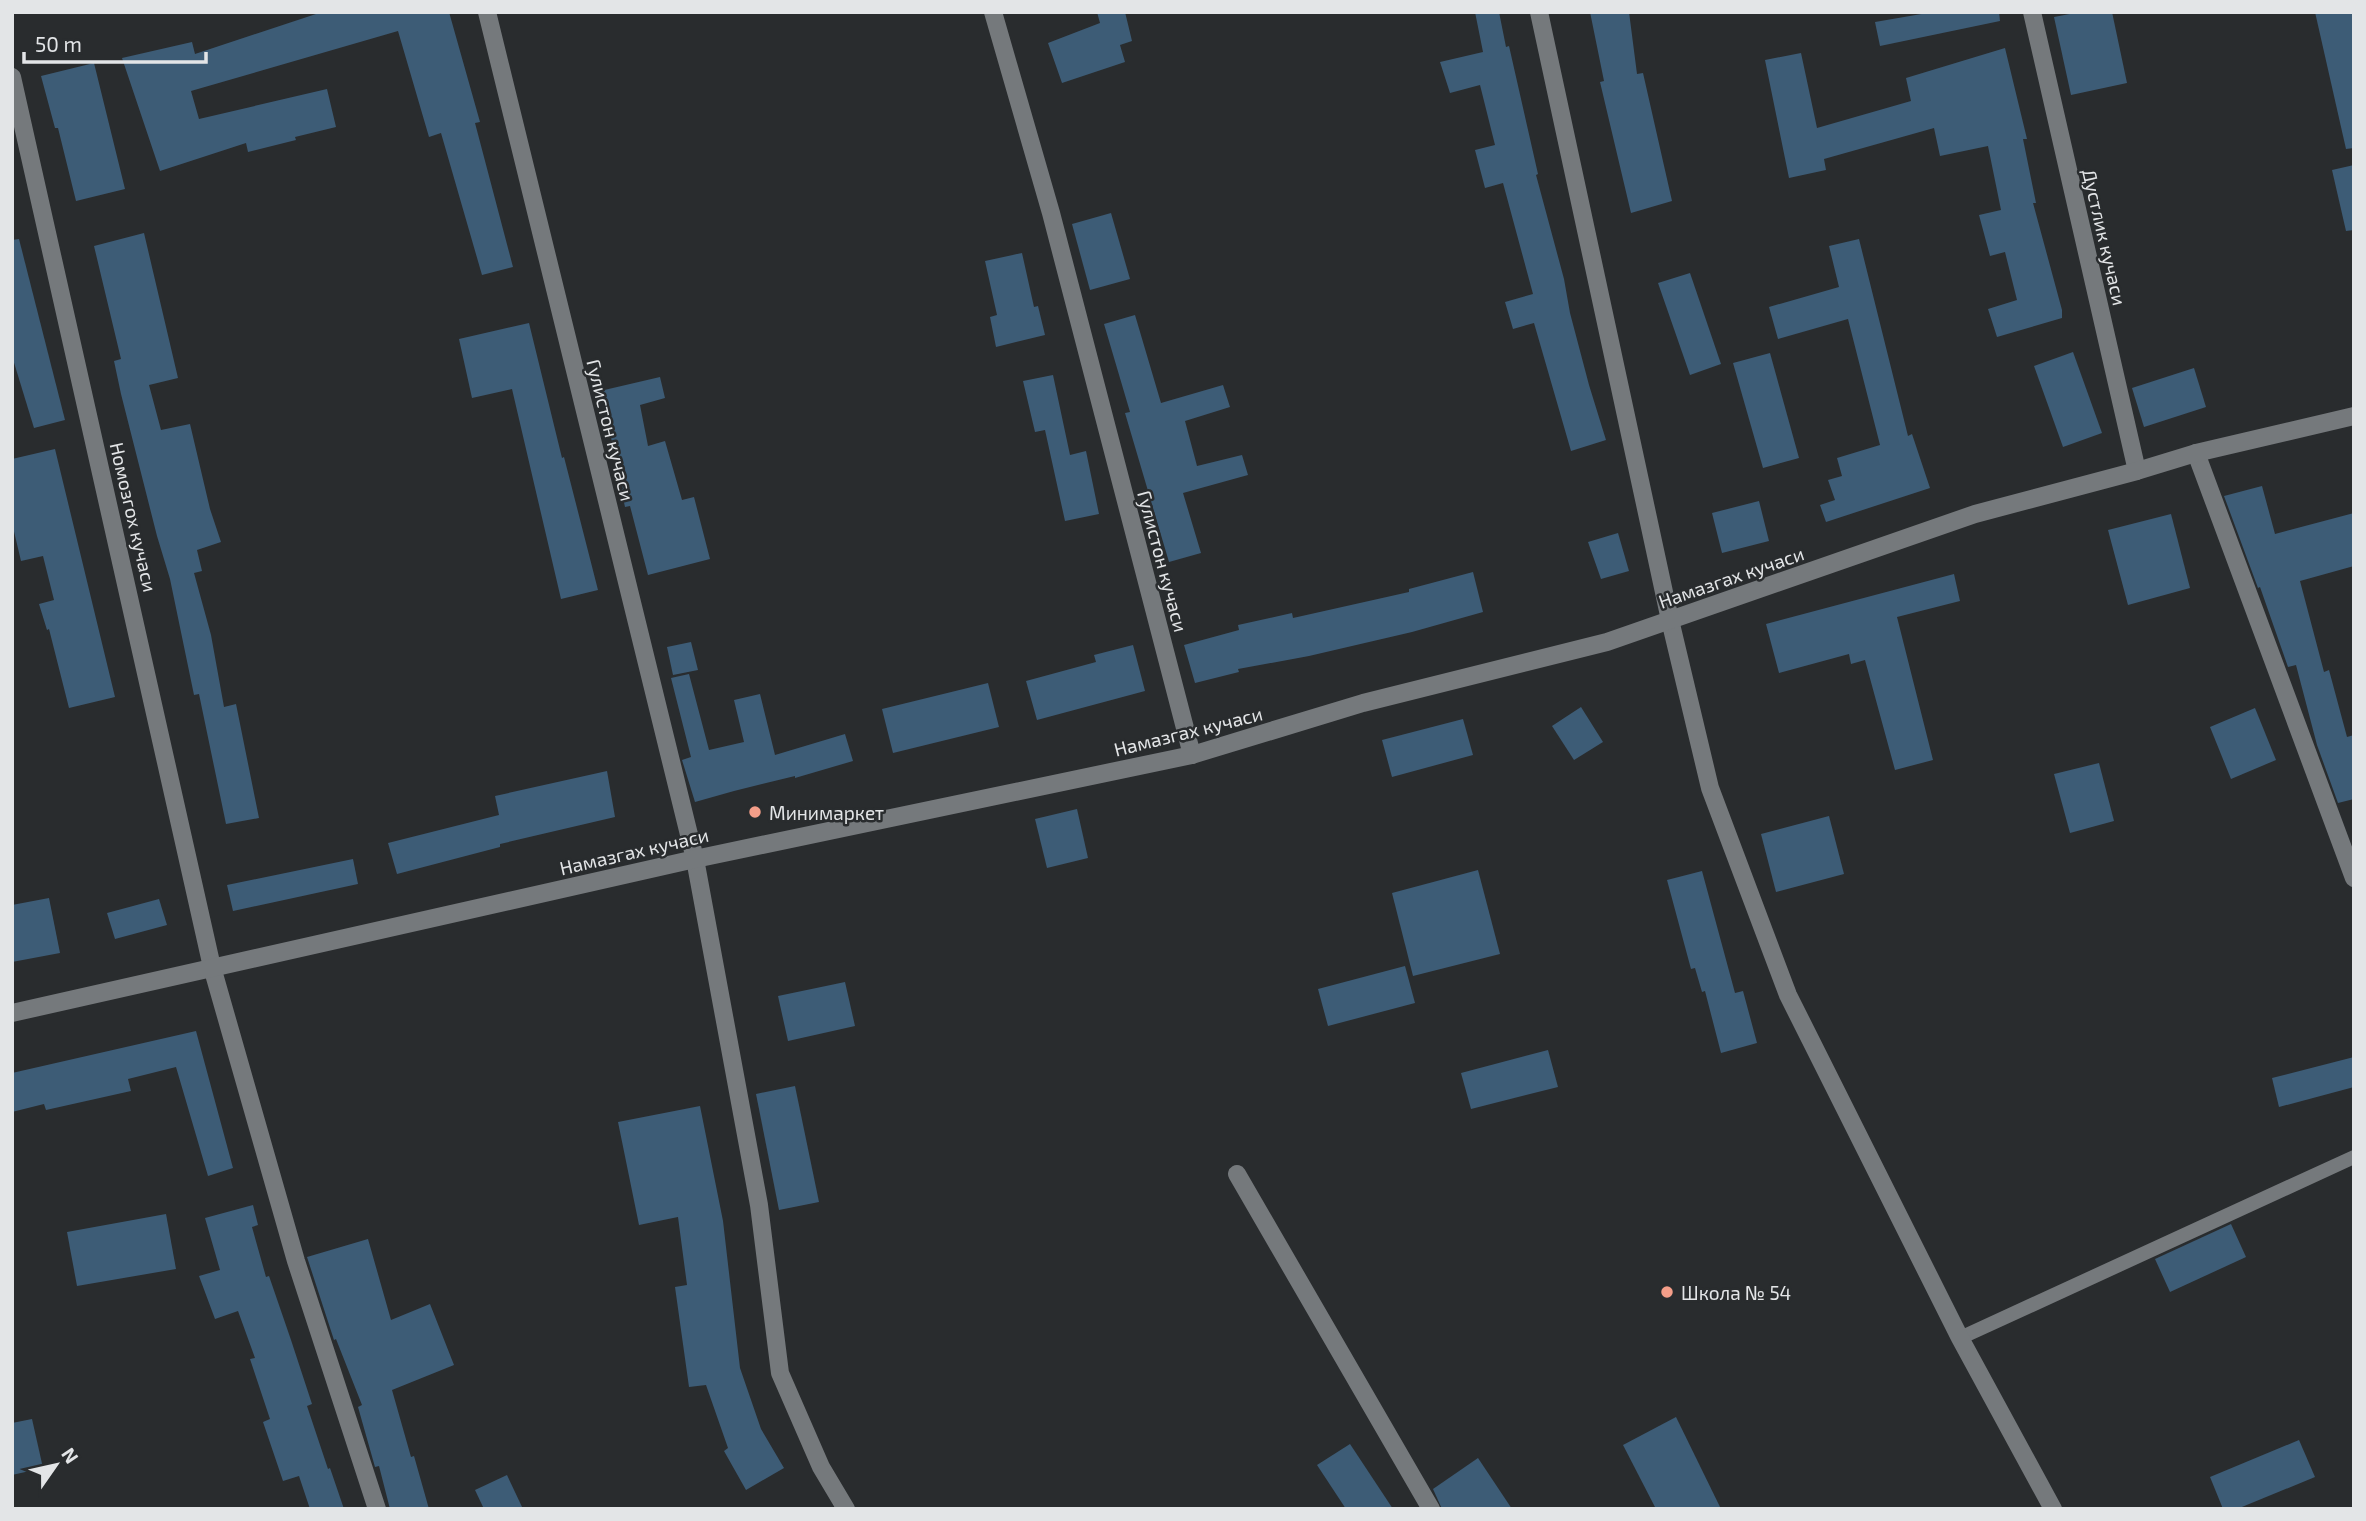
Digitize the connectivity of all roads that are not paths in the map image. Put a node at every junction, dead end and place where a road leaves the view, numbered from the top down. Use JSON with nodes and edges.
{"nodes":[{"id":1,"x":487,"y":12,"type":"edge"},
{"id":2,"x":993,"y":12,"type":"edge"},
{"id":3,"x":1539,"y":12,"type":"edge"},
{"id":4,"x":2032,"y":12,"type":"edge"},
{"id":5,"x":12,"y":77,"type":"edge"},
{"id":6,"x":2354,"y":416,"type":"edge"},
{"id":7,"x":2196,"y":453,"type":"junction"},
{"id":8,"x":2137,"y":471,"type":"junction"},
{"id":9,"x":1670,"y":620,"type":"junction"},
{"id":10,"x":1192,"y":755,"type":"junction"},
{"id":11,"x":695,"y":859,"type":"junction"},
{"id":12,"x":2354,"y":878,"type":"edge"},
{"id":13,"x":212,"y":967,"type":"junction"},
{"id":14,"x":12,"y":1013,"type":"edge"},
{"id":15,"x":2354,"y":1157,"type":"edge"},
{"id":16,"x":1237,"y":1174,"type":"dead end"},
{"id":17,"x":1960,"y":1338,"type":"junction"},
{"id":18,"x":2047,"y":1506,"type":"edge"},
{"id":19,"x":377,"y":1509,"type":"edge"},
{"id":20,"x":846,"y":1509,"type":"edge"},
{"id":21,"x":1432,"y":1509,"type":"edge"}],
"edges":[{"from":1,"to":11,"type":"street","name":"Гулистон кучаси"},
{"from":2,"to":10,"type":"street","name":"Гулистон кучаси"},
{"from":3,"to":9,"type":"street"},
{"from":4,"to":8,"type":"street","name":"Дустлик кучаси"},
{"from":5,"to":13,"type":"street","name":"Номозгох кучаси"},
{"from":6,"to":7,"type":"street","name":"Намазгах кучаси"},
{"from":7,"to":8,"type":"street","name":"Намазгах кучаси"},
{"from":7,"to":12,"type":"street"},
{"from":8,"to":9,"type":"street","name":"Намазгах кучаси"},
{"from":9,"to":10,"type":"street","name":"Намазгах кучаси"},
{"from":9,"to":17,"type":"street"},
{"from":10,"to":11,"type":"street","name":"Намазгах кучаси"},
{"from":11,"to":13,"type":"street","name":"Намазгах кучаси"},
{"from":11,"to":20,"type":"street","name":"Гулистон кучаси"},
{"from":13,"to":14,"type":"street","name":"Намазгах кучаси"},
{"from":13,"to":19,"type":"street","name":"Номозгох кучаси"},
{"from":15,"to":17,"type":"lane"},
{"from":16,"to":21,"type":"street"},
{"from":17,"to":18,"type":"street"}]}
